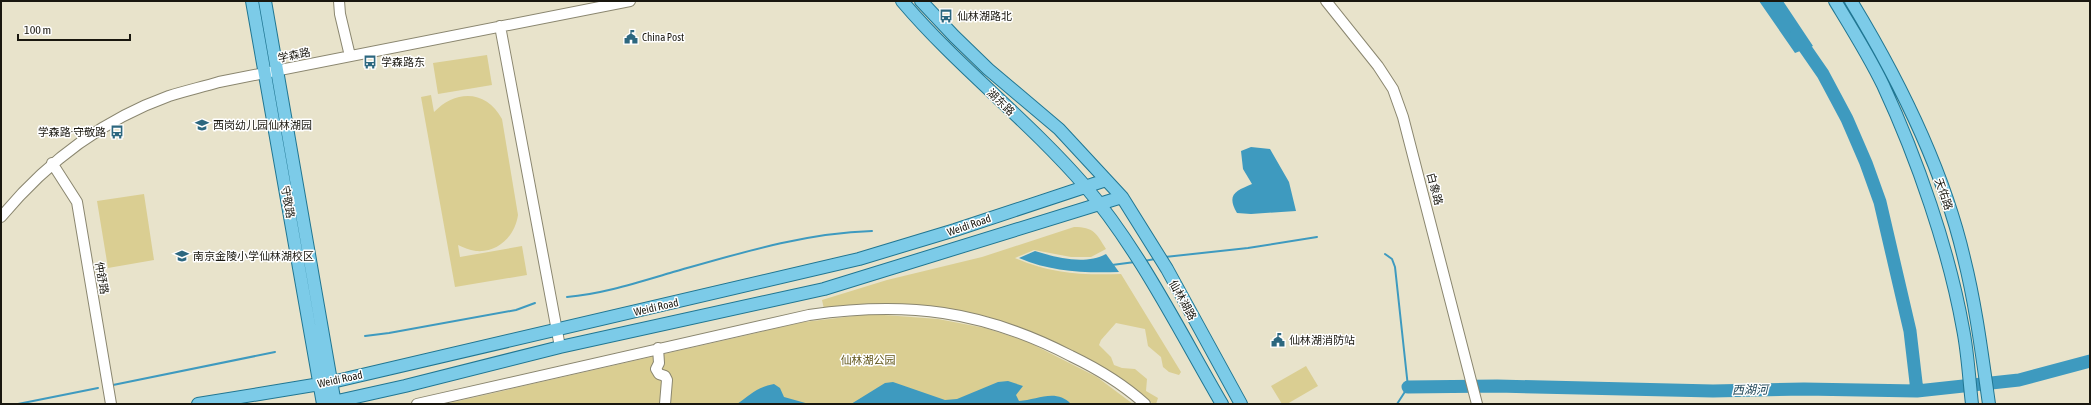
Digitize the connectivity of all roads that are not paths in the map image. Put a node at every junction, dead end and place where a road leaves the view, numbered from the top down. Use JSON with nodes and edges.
{"nodes":[{"id":1,"x":252,"y":1,"type":"edge"},
{"id":2,"x":265,"y":1,"type":"edge"},
{"id":3,"x":339,"y":1,"type":"edge"},
{"id":4,"x":630,"y":1,"type":"edge"},
{"id":5,"x":902,"y":1,"type":"edge"},
{"id":6,"x":921,"y":1,"type":"edge"},
{"id":7,"x":1326,"y":1,"type":"edge"},
{"id":8,"x":1835,"y":1,"type":"edge"},
{"id":9,"x":1852,"y":1,"type":"edge"},
{"id":10,"x":500,"y":26,"type":"junction"},
{"id":11,"x":350,"y":56,"type":"junction"},
{"id":12,"x":278,"y":71,"type":"junction"},
{"id":13,"x":265,"y":73,"type":"junction"},
{"id":14,"x":52,"y":163,"type":"junction"},
{"id":15,"x":1106,"y":180,"type":"junction"},
{"id":16,"x":1084,"y":186,"type":"junction"},
{"id":17,"x":1122,"y":198,"type":"junction"},
{"id":18,"x":1099,"y":204,"type":"junction"},
{"id":19,"x":1,"y":217,"type":"edge"},
{"id":20,"x":556,"y":330,"type":"junction"},
{"id":21,"x":560,"y":347,"type":"junction"},
{"id":22,"x":658,"y":348,"type":"junction"},
{"id":23,"x":326,"y":383,"type":"junction"},
{"id":24,"x":111,"y":404,"type":"edge"},
{"id":25,"x":198,"y":404,"type":"edge"},
{"id":26,"x":329,"y":404,"type":"edge"},
{"id":27,"x":417,"y":404,"type":"edge"},
{"id":28,"x":665,"y":404,"type":"edge"},
{"id":29,"x":1145,"y":404,"type":"edge"},
{"id":30,"x":1222,"y":404,"type":"edge"},
{"id":31,"x":1241,"y":404,"type":"edge"},
{"id":32,"x":1477,"y":404,"type":"edge"},
{"id":33,"x":1972,"y":404,"type":"edge"},
{"id":34,"x":1989,"y":404,"type":"edge"}],
"edges":[{"from":1,"to":13,"type":"main road","name":"守敬路"},
{"from":2,"to":12,"type":"main road","name":"守敬路"},
{"from":3,"to":11,"type":"street"},
{"from":4,"to":10,"type":"street","name":"学森路"},
{"from":5,"to":16,"type":"main road","name":"湖东路"},
{"from":6,"to":15,"type":"main road","name":"湖东路"},
{"from":7,"to":32,"type":"street","name":"白象路"},
{"from":8,"to":33,"type":"main road","name":"天佑路"},
{"from":9,"to":34,"type":"main road","name":"天佑路"},
{"from":10,"to":11,"type":"street","name":"学森路"},
{"from":10,"to":20,"type":"street"},
{"from":11,"to":12,"type":"street","name":"学森路"},
{"from":12,"to":13,"type":"street","name":"学森路"},
{"from":12,"to":23,"type":"main road","name":"守敬路"},
{"from":13,"to":14,"type":"street","name":"学森路"},
{"from":13,"to":23,"type":"main road","name":"守敬路"},
{"from":14,"to":19,"type":"street","name":"学森路"},
{"from":14,"to":24,"type":"street","name":"仲舒路"},
{"from":15,"to":16,"type":"main road","name":"Weidi Road"},
{"from":15,"to":17,"type":"main road","name":"湖东路"},
{"from":16,"to":18,"type":"main road","name":"湖东路"},
{"from":16,"to":20,"type":"main road","name":"Weidi Road"},
{"from":17,"to":18,"type":"main road","name":"Weidi Road"},
{"from":17,"to":31,"type":"main road","name":"仙林湖路"},
{"from":18,"to":21,"type":"main road","name":"Weidi Road"},
{"from":18,"to":30,"type":"main road","name":"仙林湖路"},
{"from":20,"to":21,"type":"street"},
{"from":20,"to":23,"type":"main road","name":"Weidi Road"},
{"from":21,"to":26,"type":"main road","name":"Weidi Road"},
{"from":22,"to":27,"type":"street"},
{"from":22,"to":28,"type":"street"},
{"from":22,"to":29,"type":"street"},
{"from":23,"to":25,"type":"main road","name":"Weidi Road"},
{"from":23,"to":26,"type":"main road","name":"守敬路"}]}
